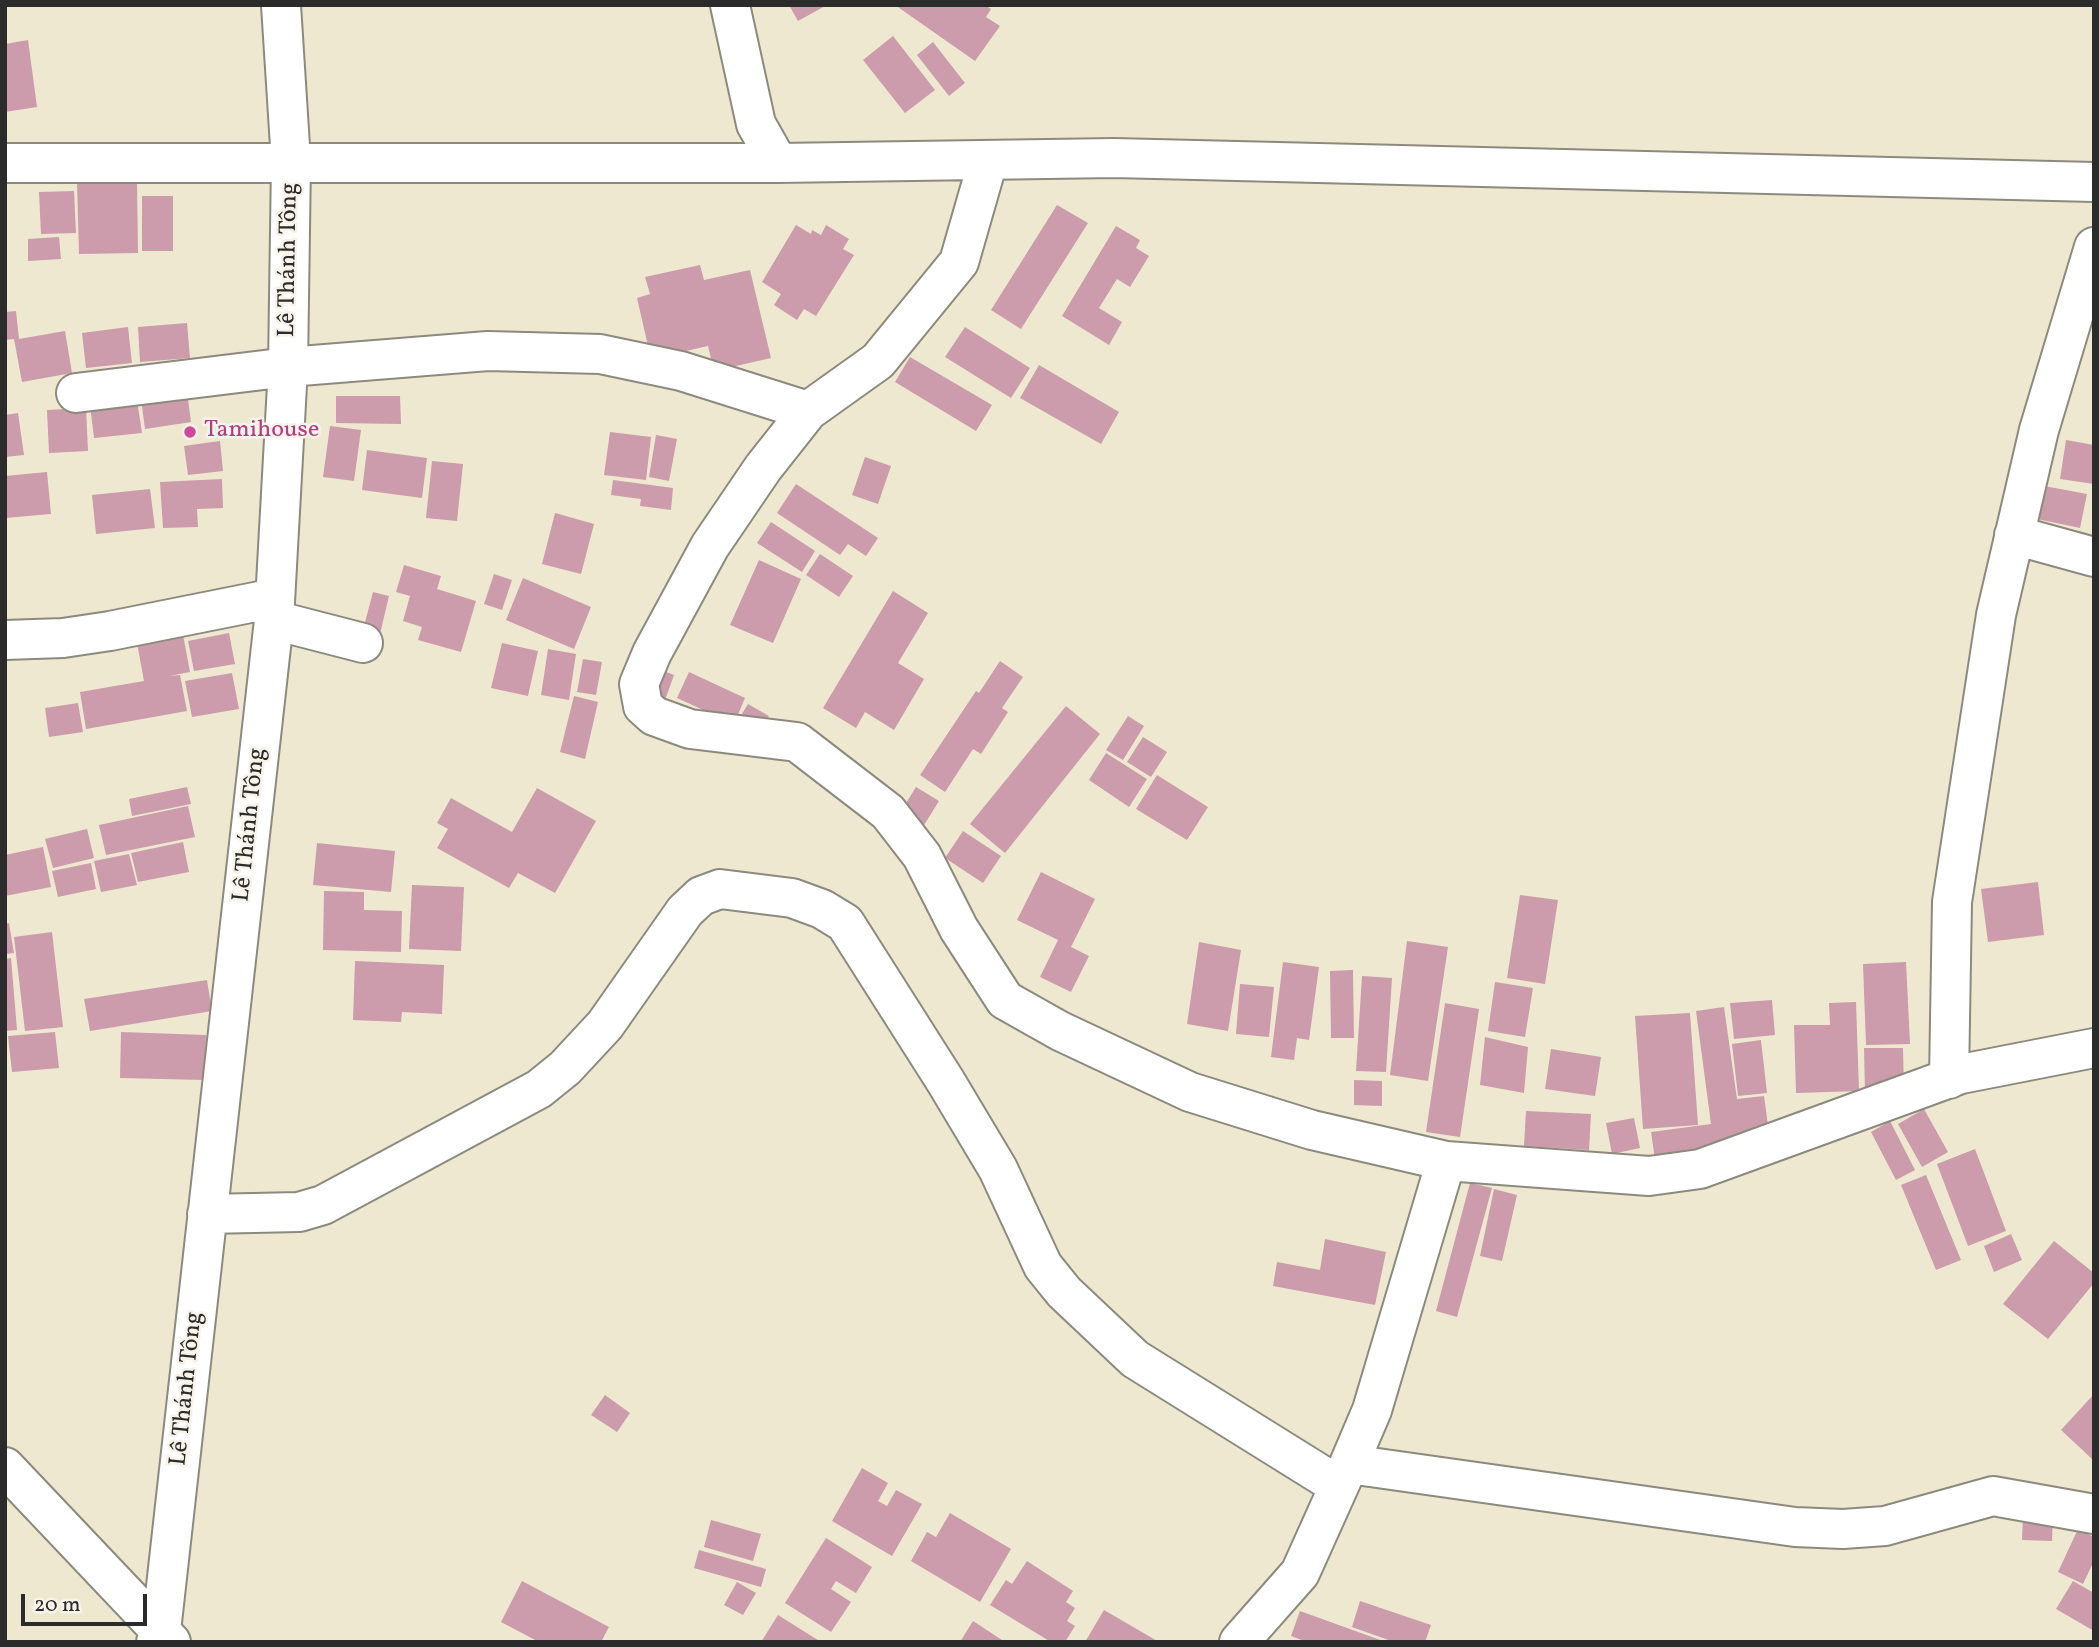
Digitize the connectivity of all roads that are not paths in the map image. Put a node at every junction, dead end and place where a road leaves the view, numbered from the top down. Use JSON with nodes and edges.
{"nodes":[{"id":1,"x":281,"y":5,"type":"edge"},
{"id":2,"x":730,"y":5,"type":"edge"},
{"id":3,"x":989,"y":161,"type":"junction"},
{"id":4,"x":291,"y":162,"type":"junction"},
{"id":5,"x":5,"y":163,"type":"edge"},
{"id":6,"x":778,"y":163,"type":"junction"},
{"id":7,"x":2094,"y":182,"type":"edge"},
{"id":8,"x":2094,"y":247,"type":"edge"},
{"id":9,"x":288,"y":367,"type":"junction"},
{"id":10,"x":76,"y":393,"type":"dead end"},
{"id":11,"x":808,"y":411,"type":"junction"},
{"id":12,"x":2014,"y":535,"type":"junction"},
{"id":13,"x":2094,"y":557,"type":"edge"},
{"id":14,"x":275,"y":609,"type":"junction"},
{"id":15,"x":5,"y":640,"type":"edge"},
{"id":16,"x":363,"y":643,"type":"dead end"},
{"id":17,"x":2094,"y":1048,"type":"edge"},
{"id":18,"x":1949,"y":1079,"type":"junction"},
{"id":19,"x":1446,"y":1161,"type":"junction"},
{"id":20,"x":207,"y":1213,"type":"junction"},
{"id":21,"x":5,"y":1467,"type":"edge"},
{"id":22,"x":1344,"y":1475,"type":"junction"},
{"id":23,"x":2094,"y":1514,"type":"edge"},
{"id":24,"x":163,"y":1638,"type":"edge"},
{"id":25,"x":1239,"y":1642,"type":"edge"}],
"edges":[{"from":1,"to":4,"type":"street","name":"Lê Thánh Tông"},
{"from":2,"to":6,"type":"street"},
{"from":3,"to":6,"type":"street"},
{"from":3,"to":7,"type":"street"},
{"from":3,"to":11,"type":"street"},
{"from":4,"to":5,"type":"street"},
{"from":4,"to":6,"type":"street"},
{"from":4,"to":9,"type":"street","name":"Lê Thánh Tông"},
{"from":8,"to":12,"type":"street"},
{"from":9,"to":10,"type":"street"},
{"from":9,"to":11,"type":"street"},
{"from":9,"to":14,"type":"street","name":"Lê Thánh Tông"},
{"from":11,"to":19,"type":"street"},
{"from":12,"to":13,"type":"street"},
{"from":12,"to":18,"type":"street"},
{"from":14,"to":15,"type":"street"},
{"from":14,"to":16,"type":"street"},
{"from":14,"to":20,"type":"street","name":"Lê Thánh Tông"},
{"from":17,"to":18,"type":"street"},
{"from":18,"to":19,"type":"street"},
{"from":19,"to":22,"type":"street"},
{"from":20,"to":22,"type":"street"},
{"from":20,"to":24,"type":"street","name":"Lê Thánh Tông"},
{"from":21,"to":24,"type":"street"},
{"from":22,"to":23,"type":"street"},
{"from":22,"to":25,"type":"street"}]}
